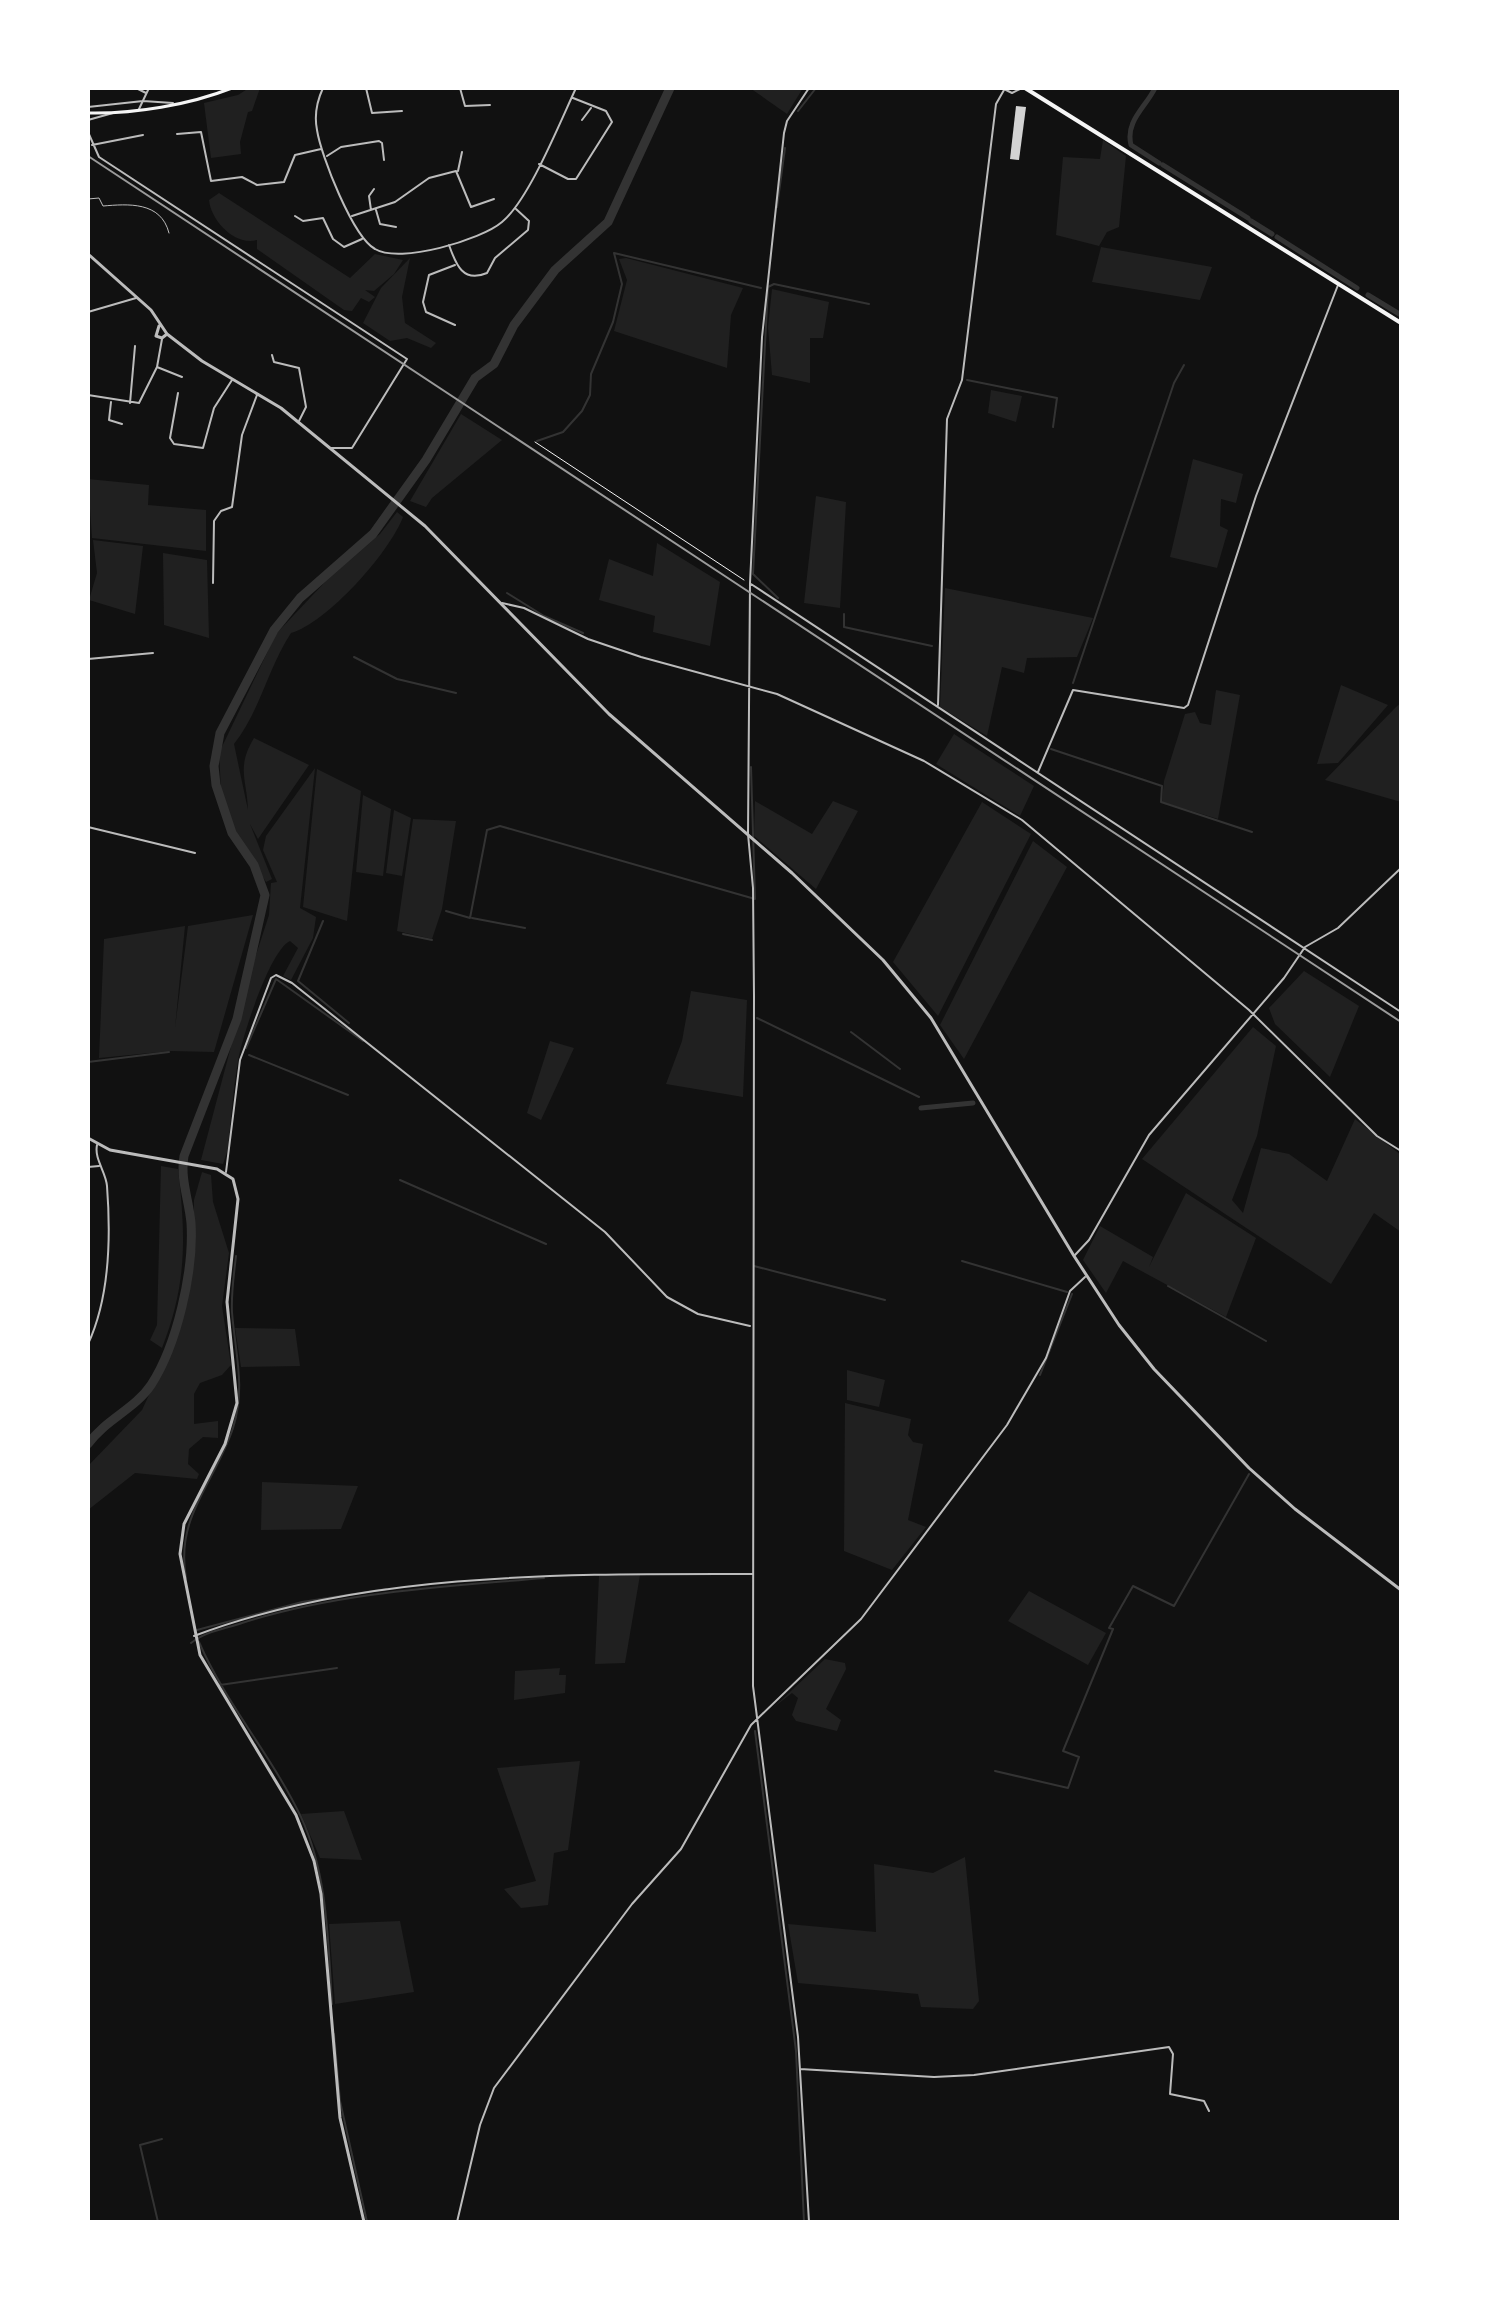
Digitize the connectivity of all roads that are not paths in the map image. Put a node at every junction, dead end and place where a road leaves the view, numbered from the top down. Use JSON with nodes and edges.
{"nodes":[{"id":1,"x":136,"y":88,"type":"edge"},
{"id":2,"x":149,"y":88,"type":"edge"},
{"id":3,"x":232,"y":88,"type":"edge"},
{"id":4,"x":323,"y":88,"type":"edge"},
{"id":5,"x":366,"y":88,"type":"edge"},
{"id":6,"x":460,"y":88,"type":"edge"},
{"id":7,"x":576,"y":88,"type":"edge"},
{"id":8,"x":809,"y":88,"type":"edge"},
{"id":9,"x":1024,"y":88,"type":"edge"},
{"id":10,"x":1003,"y":89,"type":"edge"},
{"id":11,"x":147,"y":93,"type":"junction"},
{"id":12,"x":572,"y":97,"type":"junction"},
{"id":13,"x":143,"y":101,"type":"junction"},
{"id":14,"x":173,"y":103,"type":"junction"},
{"id":15,"x":490,"y":105,"type":"dead end"},
{"id":16,"x":88,"y":107,"type":"edge"},
{"id":17,"x":592,"y":107,"type":"junction"},
{"id":18,"x":139,"y":109,"type":"junction"},
{"id":19,"x":402,"y":111,"type":"dead end"},
{"id":20,"x":88,"y":113,"type":"edge"},
{"id":21,"x":115,"y":113,"type":"junction"},
{"id":22,"x":88,"y":120,"type":"edge"},
{"id":23,"x":582,"y":120,"type":"dead end"},
{"id":24,"x":88,"y":132,"type":"edge"},
{"id":25,"x":177,"y":134,"type":"dead end"},
{"id":26,"x":143,"y":135,"type":"dead end"},
{"id":27,"x":89,"y":139,"type":"edge"},
{"id":28,"x":91,"y":145,"type":"junction"},
{"id":29,"x":322,"y":149,"type":"junction"},
{"id":30,"x":462,"y":152,"type":"dead end"},
{"id":31,"x":326,"y":157,"type":"junction"},
{"id":32,"x":384,"y":160,"type":"dead end"},
{"id":33,"x":538,"y":163,"type":"junction"},
{"id":34,"x":457,"y":172,"type":"junction"},
{"id":35,"x":374,"y":189,"type":"dead end"},
{"id":36,"x":88,"y":199,"type":"edge"},
{"id":37,"x":494,"y":199,"type":"dead end"},
{"id":38,"x":375,"y":209,"type":"junction"},
{"id":39,"x":515,"y":209,"type":"junction"},
{"id":40,"x":371,"y":210,"type":"junction"},
{"id":41,"x":295,"y":216,"type":"dead end"},
{"id":42,"x":351,"y":216,"type":"junction"},
{"id":43,"x":396,"y":227,"type":"dead end"},
{"id":44,"x":169,"y":233,"type":"dead end"},
{"id":45,"x":362,"y":239,"type":"junction"},
{"id":46,"x":449,"y":243,"type":"junction"},
{"id":47,"x":88,"y":254,"type":"edge"},
{"id":48,"x":456,"y":264,"type":"junction"},
{"id":49,"x":1339,"y":284,"type":"junction"},
{"id":50,"x":137,"y":297,"type":"junction"},
{"id":51,"x":88,"y":312,"type":"edge"},
{"id":52,"x":1401,"y":323,"type":"edge"},
{"id":53,"x":455,"y":325,"type":"dead end"},
{"id":54,"x":160,"y":326,"type":"junction"},
{"id":55,"x":167,"y":334,"type":"junction"},
{"id":56,"x":162,"y":338,"type":"junction"},
{"id":57,"x":135,"y":346,"type":"dead end"},
{"id":58,"x":272,"y":355,"type":"dead end"},
{"id":59,"x":157,"y":367,"type":"junction"},
{"id":60,"x":182,"y":377,"type":"dead end"},
{"id":61,"x":232,"y":379,"type":"junction"},
{"id":62,"x":178,"y":393,"type":"dead end"},
{"id":63,"x":257,"y":394,"type":"junction"},
{"id":64,"x":88,"y":395,"type":"edge"},
{"id":65,"x":111,"y":401,"type":"junction"},
{"id":66,"x":130,"y":403,"type":"junction"},
{"id":67,"x":299,"y":422,"type":"junction"},
{"id":68,"x":122,"y":424,"type":"dead end"},
{"id":69,"x":331,"y":449,"type":"junction"},
{"id":70,"x":213,"y":583,"type":"dead end"},
{"id":71,"x":750,"y":583,"type":"junction"},
{"id":72,"x":502,"y":603,"type":"junction"},
{"id":73,"x":153,"y":653,"type":"dead end"},
{"id":74,"x":88,"y":659,"type":"edge"},
{"id":75,"x":748,"y":685,"type":"junction"},
{"id":76,"x":938,"y":708,"type":"junction"},
{"id":77,"x":1038,"y":773,"type":"junction"},
{"id":78,"x":88,"y":827,"type":"edge"},
{"id":79,"x":748,"y":837,"type":"junction"},
{"id":80,"x":195,"y":853,"type":"dead end"},
{"id":81,"x":1401,"y":868,"type":"edge"},
{"id":82,"x":1305,"y":947,"type":"junction"},
{"id":83,"x":1401,"y":1012,"type":"edge"},
{"id":84,"x":1253,"y":1015,"type":"junction"},
{"id":85,"x":88,"y":1138,"type":"edge"},
{"id":86,"x":97,"y":1145,"type":"junction"},
{"id":87,"x":1401,"y":1151,"type":"edge"},
{"id":88,"x":101,"y":1166,"type":"junction"},
{"id":89,"x":88,"y":1167,"type":"edge"},
{"id":90,"x":226,"y":1172,"type":"junction"},
{"id":91,"x":1074,"y":1256,"type":"junction"},
{"id":92,"x":1086,"y":1276,"type":"junction"},
{"id":93,"x":751,"y":1327,"type":"junction"},
{"id":94,"x":88,"y":1344,"type":"edge"},
{"id":95,"x":753,"y":1574,"type":"junction"},
{"id":96,"x":1401,"y":1590,"type":"edge"},
{"id":97,"x":194,"y":1636,"type":"junction"},
{"id":98,"x":758,"y":1718,"type":"junction"},
{"id":99,"x":798,"y":2069,"type":"junction"},
{"id":100,"x":1209,"y":2111,"type":"dead end"},
{"id":101,"x":364,"y":2222,"type":"edge"},
{"id":102,"x":457,"y":2222,"type":"edge"},
{"id":103,"x":809,"y":2222,"type":"edge"}],
"edges":[{"from":1,"to":11,"type":"street"},
{"from":2,"to":11,"type":"street"},
{"from":3,"to":14,"type":"main road"},
{"from":4,"to":29,"type":"street"},
{"from":5,"to":19,"type":"street"},
{"from":6,"to":15,"type":"street"},
{"from":7,"to":12,"type":"street"},
{"from":8,"to":71,"type":"street"},
{"from":9,"to":10,"type":"street"},
{"from":9,"to":49,"type":"main road"},
{"from":10,"to":76,"type":"street"},
{"from":11,"to":13,"type":"street"},
{"from":12,"to":17,"type":"street"},
{"from":12,"to":33,"type":"street"},
{"from":13,"to":14,"type":"street"},
{"from":13,"to":16,"type":"street"},
{"from":13,"to":18,"type":"street"},
{"from":14,"to":18,"type":"main road"},
{"from":17,"to":23,"type":"street"},
{"from":17,"to":33,"type":"street"},
{"from":18,"to":21,"type":"main road"},
{"from":20,"to":21,"type":"main road"},
{"from":21,"to":22,"type":"street"},
{"from":24,"to":27,"type":"street"},
{"from":25,"to":29,"type":"street"},
{"from":26,"to":28,"type":"street"},
{"from":27,"to":28,"type":"street"},
{"from":28,"to":69,"type":"street"},
{"from":29,"to":31,"type":"street"},
{"from":30,"to":34,"type":"street"},
{"from":31,"to":32,"type":"street"},
{"from":31,"to":42,"type":"street"},
{"from":33,"to":39,"type":"street"},
{"from":34,"to":37,"type":"street"},
{"from":34,"to":38,"type":"street"},
{"from":35,"to":40,"type":"street"},
{"from":36,"to":44,"type":"lane"},
{"from":38,"to":40,"type":"street"},
{"from":38,"to":43,"type":"street"},
{"from":39,"to":46,"type":"street"},
{"from":39,"to":48,"type":"street"},
{"from":40,"to":42,"type":"street"},
{"from":41,"to":45,"type":"street"},
{"from":42,"to":45,"type":"street"},
{"from":45,"to":46,"type":"street"},
{"from":46,"to":48,"type":"street"},
{"from":47,"to":50,"type":"street"},
{"from":48,"to":53,"type":"street"},
{"from":49,"to":52,"type":"main road"},
{"from":49,"to":77,"type":"street"},
{"from":50,"to":51,"type":"street"},
{"from":50,"to":54,"type":"street"},
{"from":54,"to":55,"type":"street"},
{"from":54,"to":56,"type":"street"},
{"from":55,"to":56,"type":"street"},
{"from":55,"to":61,"type":"street"},
{"from":56,"to":59,"type":"street"},
{"from":57,"to":66,"type":"street"},
{"from":58,"to":67,"type":"street"},
{"from":59,"to":60,"type":"street"},
{"from":59,"to":66,"type":"street"},
{"from":61,"to":62,"type":"street"},
{"from":61,"to":63,"type":"street"},
{"from":63,"to":67,"type":"street"},
{"from":63,"to":70,"type":"street"},
{"from":64,"to":65,"type":"street"},
{"from":65,"to":66,"type":"street"},
{"from":65,"to":68,"type":"street"},
{"from":67,"to":69,"type":"street"},
{"from":69,"to":72,"type":"street"},
{"from":71,"to":75,"type":"street"},
{"from":71,"to":76,"type":"street"},
{"from":72,"to":75,"type":"street"},
{"from":72,"to":79,"type":"street"},
{"from":73,"to":74,"type":"street"},
{"from":75,"to":79,"type":"street"},
{"from":75,"to":84,"type":"street"},
{"from":76,"to":77,"type":"street"},
{"from":77,"to":82,"type":"street"},
{"from":78,"to":80,"type":"street"},
{"from":79,"to":91,"type":"street"},
{"from":79,"to":93,"type":"street"},
{"from":81,"to":82,"type":"street"},
{"from":82,"to":83,"type":"street"},
{"from":82,"to":84,"type":"street"},
{"from":84,"to":87,"type":"street"},
{"from":84,"to":91,"type":"street"},
{"from":85,"to":86,"type":"street"},
{"from":86,"to":88,"type":"street"},
{"from":86,"to":90,"type":"street"},
{"from":88,"to":89,"type":"street"},
{"from":88,"to":94,"type":"street"},
{"from":90,"to":93,"type":"street"},
{"from":90,"to":97,"type":"street"},
{"from":91,"to":92,"type":"street"},
{"from":92,"to":96,"type":"street"},
{"from":92,"to":98,"type":"street"},
{"from":93,"to":95,"type":"street"},
{"from":95,"to":97,"type":"street"},
{"from":95,"to":98,"type":"street"},
{"from":97,"to":101,"type":"street"},
{"from":98,"to":99,"type":"street"},
{"from":98,"to":102,"type":"street"},
{"from":99,"to":100,"type":"street"},
{"from":99,"to":103,"type":"street"}]}
